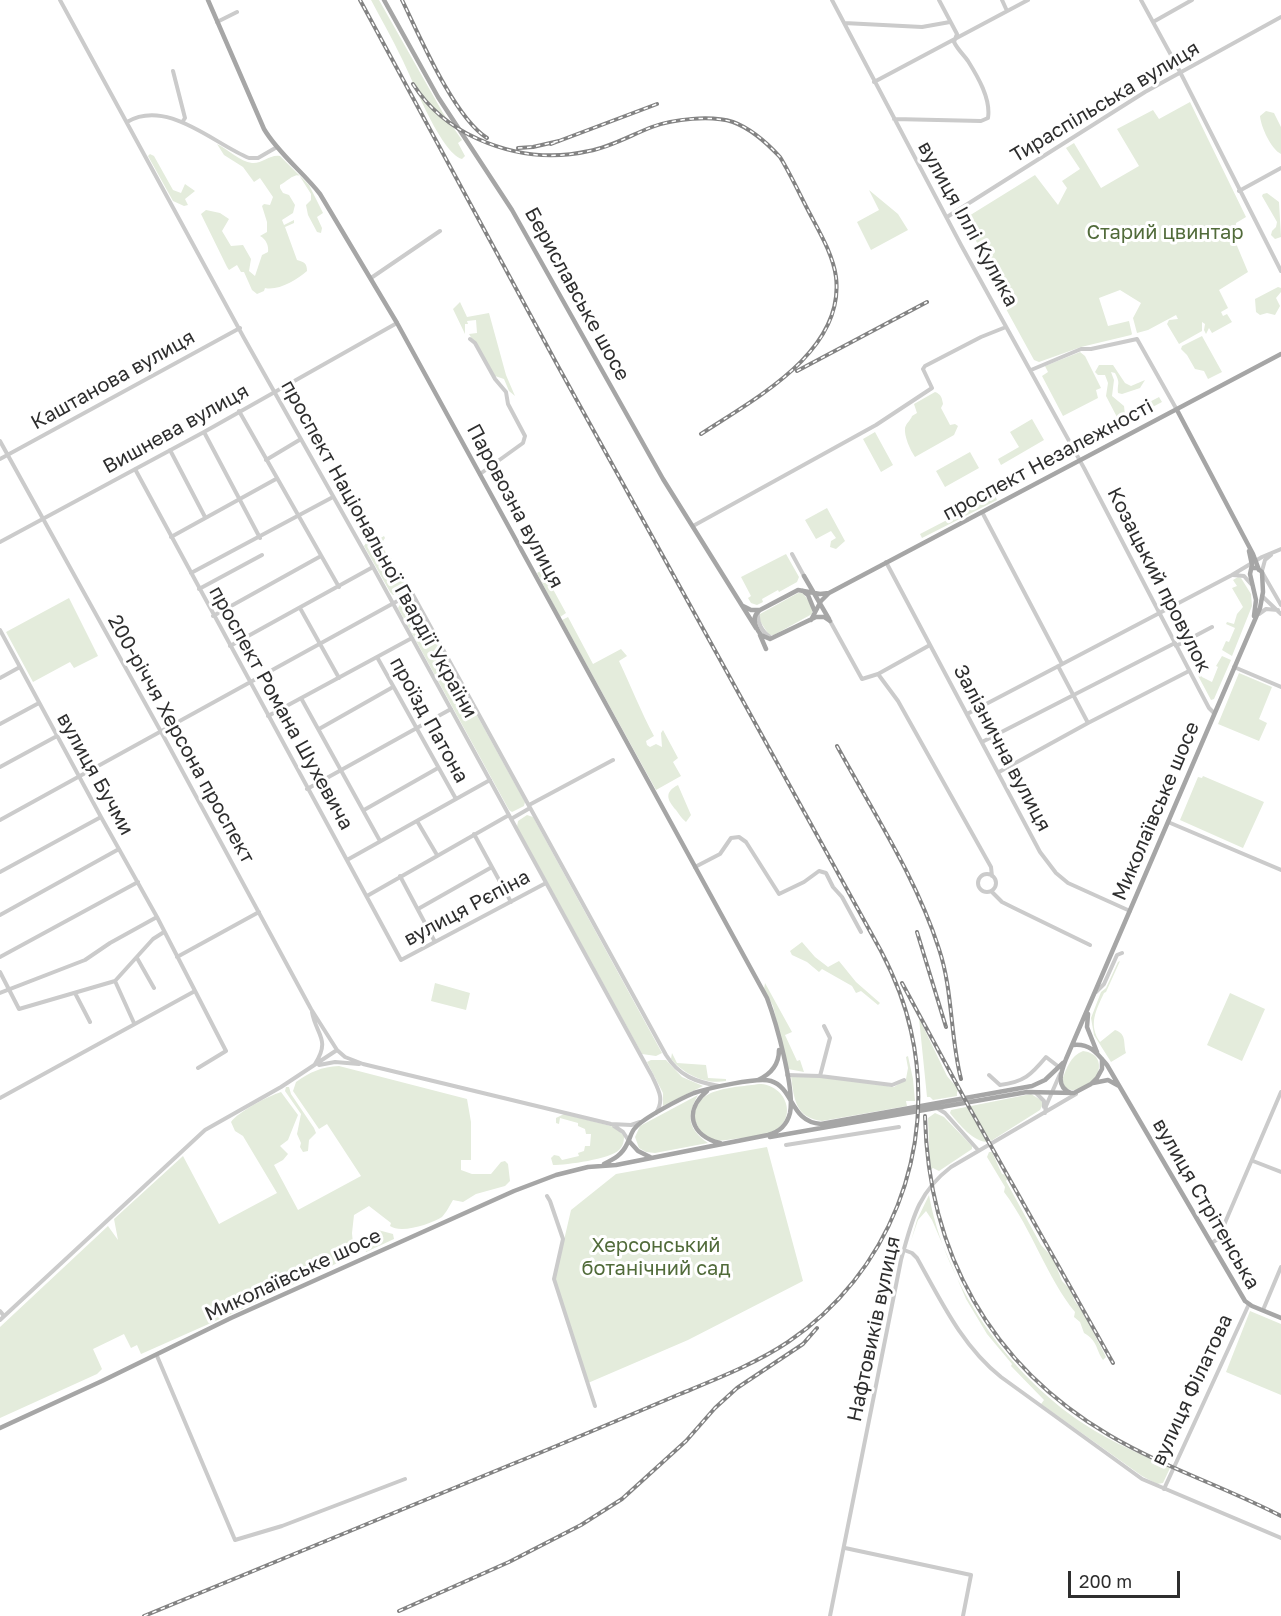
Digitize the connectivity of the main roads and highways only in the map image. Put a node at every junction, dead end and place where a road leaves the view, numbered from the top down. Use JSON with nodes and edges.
{"nodes":[{"id":1,"x":208,"y":0,"type":"edge"},
{"id":2,"x":384,"y":0,"type":"edge"},
{"id":3,"x":1281,"y":354,"type":"edge"},
{"id":4,"x":1176,"y":410,"type":"junction"},
{"id":5,"x":1254,"y":563,"type":"junction"},
{"id":6,"x":800,"y":590,"type":"junction"},
{"id":7,"x":1259,"y":591,"type":"junction"},
{"id":8,"x":814,"y":593,"type":"junction"},
{"id":9,"x":829,"y":593,"type":"junction"},
{"id":10,"x":820,"y":603,"type":"junction"},
{"id":11,"x":741,"y":605,"type":"junction"},
{"id":12,"x":760,"y":610,"type":"junction"},
{"id":13,"x":814,"y":616,"type":"junction"},
{"id":14,"x":1251,"y":627,"type":"junction"},
{"id":15,"x":757,"y":631,"type":"junction"},
{"id":16,"x":776,"y":638,"type":"junction"},
{"id":17,"x":1089,"y":1006,"type":"junction"},
{"id":18,"x":778,"y":1039,"type":"junction"},
{"id":19,"x":1073,"y":1045,"type":"junction"},
{"id":20,"x":1096,"y":1052,"type":"junction"},
{"id":21,"x":1102,"y":1059,"type":"junction"},
{"id":22,"x":1061,"y":1069,"type":"junction"},
{"id":23,"x":755,"y":1081,"type":"junction"},
{"id":24,"x":1091,"y":1084,"type":"junction"},
{"id":25,"x":1121,"y":1087,"type":"junction"},
{"id":26,"x":710,"y":1089,"type":"junction"},
{"id":27,"x":1071,"y":1093,"type":"junction"},
{"id":28,"x":790,"y":1102,"type":"junction"},
{"id":29,"x":629,"y":1141,"type":"junction"},
{"id":30,"x":742,"y":1141,"type":"junction"},
{"id":31,"x":723,"y":1144,"type":"junction"},
{"id":32,"x":653,"y":1157,"type":"junction"},
{"id":33,"x":603,"y":1165,"type":"junction"},
{"id":34,"x":1281,"y":1318,"type":"edge"},
{"id":35,"x":0,"y":1428,"type":"edge"}],
"edges":[{"from":1,"to":18,"type":"main road","name":"Паровозна вулиця"},
{"from":2,"to":11,"type":"main road","name":"Бериславське шосе"},
{"from":3,"to":4,"type":"main road","name":"проспект Незалежності"},
{"from":4,"to":5,"type":"main road"},
{"from":4,"to":9,"type":"main road","name":"проспект Незалежності"},
{"from":5,"to":7,"type":"main road"},
{"from":5,"to":7,"type":"main road"},
{"from":6,"to":8,"type":"main road","name":"проспект Незалежності"},
{"from":6,"to":8,"type":"main road"},
{"from":6,"to":12,"type":"main road"},
{"from":6,"to":13,"type":"main road"},
{"from":7,"to":14,"type":"main road"},
{"from":7,"to":14,"type":"main road"},
{"from":8,"to":9,"type":"main road","name":"проспект Незалежності"},
{"from":8,"to":10,"type":"main road"},
{"from":9,"to":10,"type":"main road","name":"проспект Незалежності"},
{"from":10,"to":13,"type":"main road","name":"проспект Незалежності"},
{"from":10,"to":13,"type":"main road"},
{"from":11,"to":12,"type":"main road"},
{"from":11,"to":15,"type":"main road","name":"Бериславське шосе"},
{"from":12,"to":15,"type":"main road"},
{"from":13,"to":16,"type":"main road"},
{"from":14,"to":17,"type":"main road","name":"Миколаївське шосе"},
{"from":15,"to":16,"type":"main road"},
{"from":15,"to":16,"type":"main road"},
{"from":17,"to":19,"type":"main road","name":"Миколаївське шосе"},
{"from":17,"to":20,"type":"main road","name":"Миколаївське шосе"},
{"from":18,"to":23,"type":"main road","name":"Паровозна вулиця"},
{"from":18,"to":28,"type":"main road","name":"Паровозна вулиця"},
{"from":19,"to":20,"type":"main road"},
{"from":19,"to":22,"type":"main road"},
{"from":20,"to":21,"type":"main road"},
{"from":21,"to":24,"type":"main road"},
{"from":21,"to":25,"type":"main road","name":"вулиця Стрітенська"},
{"from":22,"to":27,"type":"main road"},
{"from":22,"to":28,"type":"main road"},
{"from":23,"to":26,"type":"main road"},
{"from":23,"to":28,"type":"main road"},
{"from":24,"to":25,"type":"main road"},
{"from":24,"to":27,"type":"main road"},
{"from":25,"to":34,"type":"main road","name":"вулиця Стрітенська"},
{"from":26,"to":29,"type":"main road","name":"Миколаївське шосе"},
{"from":26,"to":31,"type":"main road"},
{"from":27,"to":30,"type":"main road"},
{"from":28,"to":30,"type":"main road"},
{"from":29,"to":32,"type":"main road"},
{"from":29,"to":33,"type":"main road","name":"Миколаївське шосе"},
{"from":30,"to":31,"type":"main road"},
{"from":31,"to":32,"type":"main road","name":"Миколаївське шосе"},
{"from":32,"to":33,"type":"main road","name":"Миколаївське шосе"},
{"from":33,"to":35,"type":"main road","name":"Миколаївське шосе"}]}
